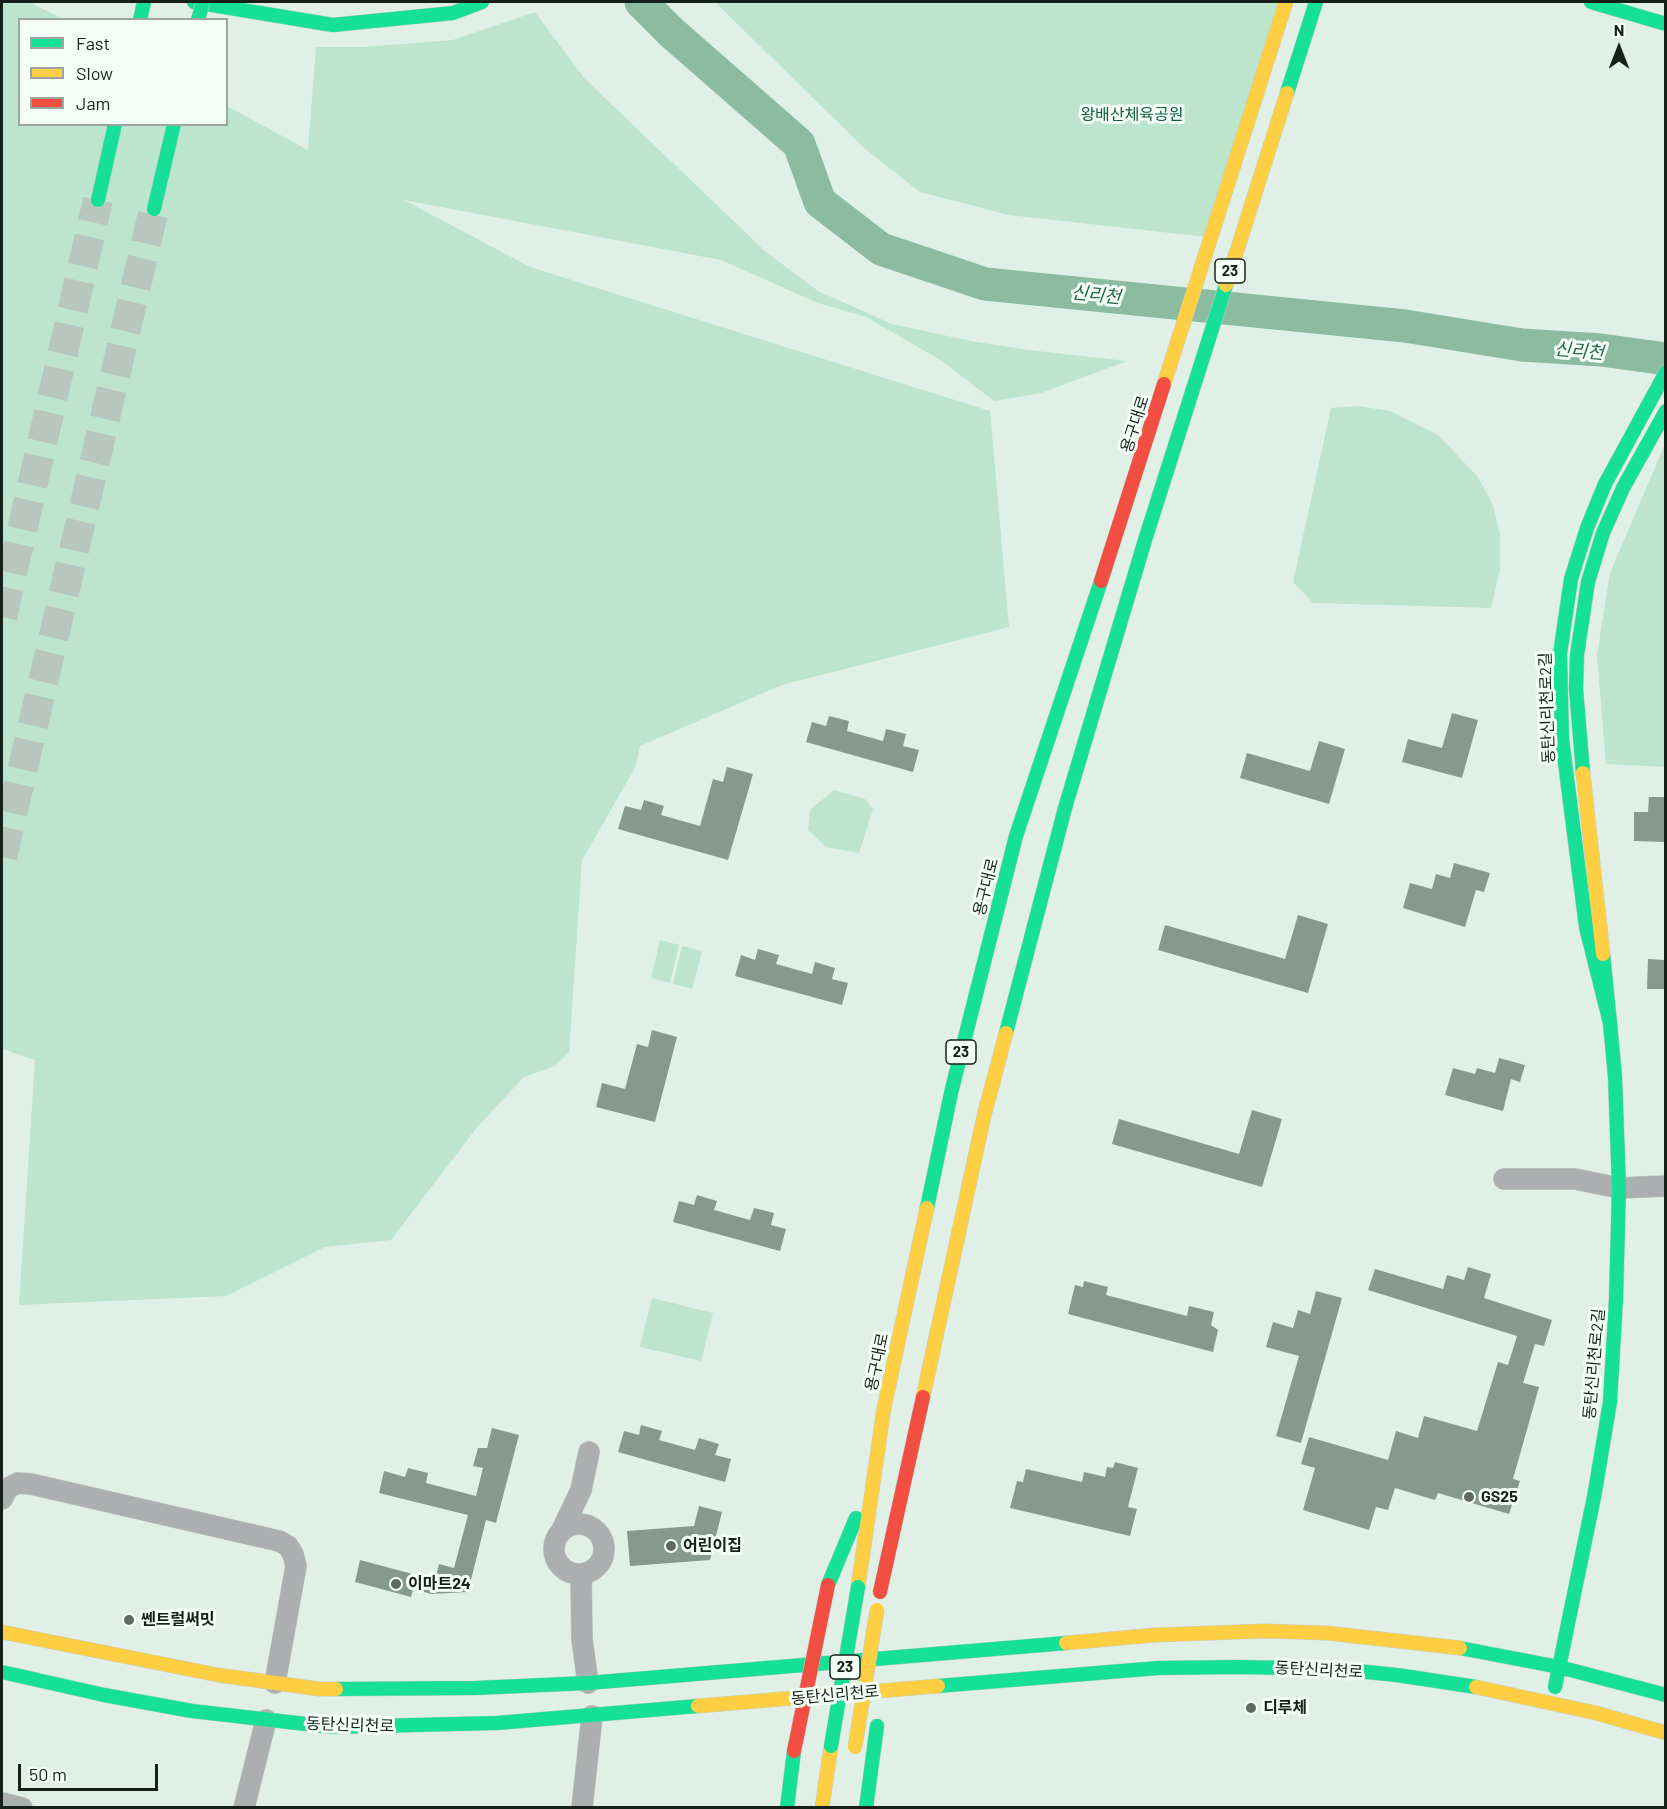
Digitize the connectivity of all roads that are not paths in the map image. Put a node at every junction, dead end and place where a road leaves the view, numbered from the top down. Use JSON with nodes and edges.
{"nodes":[{"id":1,"x":144,"y":2,"type":"edge"},
{"id":2,"x":194,"y":2,"type":"edge"},
{"id":3,"x":202,"y":2,"type":"edge"},
{"id":4,"x":482,"y":2,"type":"edge"},
{"id":5,"x":1286,"y":2,"type":"edge"},
{"id":6,"x":1316,"y":2,"type":"edge"},
{"id":7,"x":1592,"y":2,"type":"edge"},
{"id":8,"x":140,"y":18,"type":"edge"},
{"id":9,"x":198,"y":18,"type":"edge"},
{"id":10,"x":1665,"y":24,"type":"edge"},
{"id":11,"x":115,"y":126,"type":"edge"},
{"id":12,"x":174,"y":126,"type":"edge"},
{"id":13,"x":98,"y":200,"type":"tunnel mouth"},
{"id":14,"x":154,"y":208,"type":"tunnel mouth"},
{"id":15,"x":1665,"y":372,"type":"edge"},
{"id":16,"x":1665,"y":411,"type":"edge"},
{"id":17,"x":1610,"y":1023,"type":"junction"},
{"id":18,"x":1504,"y":1179,"type":"dead end"},
{"id":19,"x":1665,"y":1186,"type":"edge"},
{"id":20,"x":1619,"y":1188,"type":"junction"},
{"id":21,"x":589,"y":1452,"type":"dead end"},
{"id":22,"x":872,"y":1481,"type":"junction"},
{"id":23,"x":901,"y":1488,"type":"junction"},
{"id":24,"x":581,"y":1490,"type":"junction"},
{"id":25,"x":2,"y":1499,"type":"edge"},
{"id":26,"x":592,"y":1527,"type":"junction"},
{"id":27,"x":561,"y":1532,"type":"junction"},
{"id":28,"x":581,"y":1574,"type":"junction"},
{"id":29,"x":897,"y":1582,"type":"dead end"},
{"id":30,"x":2,"y":1632,"type":"edge"},
{"id":31,"x":888,"y":1648,"type":"dead end"},
{"id":32,"x":1559,"y":1667,"type":"junction"},
{"id":33,"x":2,"y":1672,"type":"edge"},
{"id":34,"x":275,"y":1683,"type":"junction"},
{"id":35,"x":1665,"y":1695,"type":"edge"},
{"id":36,"x":590,"y":1700,"type":"junction"},
{"id":37,"x":1552,"y":1702,"type":"junction"},
{"id":38,"x":266,"y":1720,"type":"junction"},
{"id":39,"x":1665,"y":1733,"type":"edge"},
{"id":40,"x":855,"y":1752,"type":"dead end"},
{"id":41,"x":2,"y":1803,"type":"edge"},
{"id":42,"x":21,"y":1808,"type":"edge"},
{"id":43,"x":244,"y":1808,"type":"edge"},
{"id":44,"x":582,"y":1808,"type":"edge"},
{"id":45,"x":787,"y":1808,"type":"edge"},
{"id":46,"x":822,"y":1808,"type":"edge"},
{"id":47,"x":866,"y":1808,"type":"edge"}],
"edges":[{"from":1,"to":8,"type":"main road"},
{"from":2,"to":4,"type":"main road"},
{"from":3,"to":9,"type":"main road","bridge":true},
{"from":5,"to":22,"type":"main road","name":"용구대로","number":"23"},
{"from":6,"to":23,"type":"main road","number":"23"},
{"from":7,"to":10,"type":"main road"},
{"from":11,"to":13,"type":"main road"},
{"from":12,"to":14,"type":"main road"},
{"from":15,"to":17,"type":"main road","name":"동탄신리천로2길"},
{"from":16,"to":17,"type":"main road","name":"동탄신리천로2길"},
{"from":17,"to":20,"type":"main road","name":"동탄신리천로2길"},
{"from":18,"to":20,"type":"street"},
{"from":19,"to":20,"type":"street"},
{"from":20,"to":32,"type":"main road","name":"동탄신리천로2길"},
{"from":21,"to":24,"type":"street"},
{"from":22,"to":45,"type":"main road","bridge":true},
{"from":22,"to":46,"type":"main road","name":"용구대로","number":"23","bridge":true},
{"from":23,"to":29,"type":"main road"},
{"from":23,"to":40,"type":"main road","number":"23","bridge":true},
{"from":24,"to":26,"type":"street"},
{"from":24,"to":27,"type":"street"},
{"from":25,"to":34,"type":"street"},
{"from":26,"to":27,"type":"street"},
{"from":26,"to":28,"type":"street"},
{"from":27,"to":28,"type":"street"},
{"from":28,"to":36,"type":"street"},
{"from":30,"to":34,"type":"main road","name":"동탄신리천로"},
{"from":31,"to":47,"type":"main road"},
{"from":32,"to":35,"type":"main road","name":"동탄신리천로"},
{"from":32,"to":36,"type":"main road","name":"동탄신리천로"},
{"from":32,"to":37,"type":"main road","name":"동탄신리천로2길"},
{"from":33,"to":38,"type":"main road","name":"동탄신리천로"},
{"from":34,"to":36,"type":"main road","name":"동탄신리천로"},
{"from":36,"to":37,"type":"main road","name":"동탄신리천로"},
{"from":36,"to":38,"type":"main road","name":"동탄신리천로"},
{"from":36,"to":44,"type":"street"},
{"from":37,"to":39,"type":"main road","name":"동탄신리천로"},
{"from":38,"to":43,"type":"street"},
{"from":41,"to":42,"type":"street"}]}
